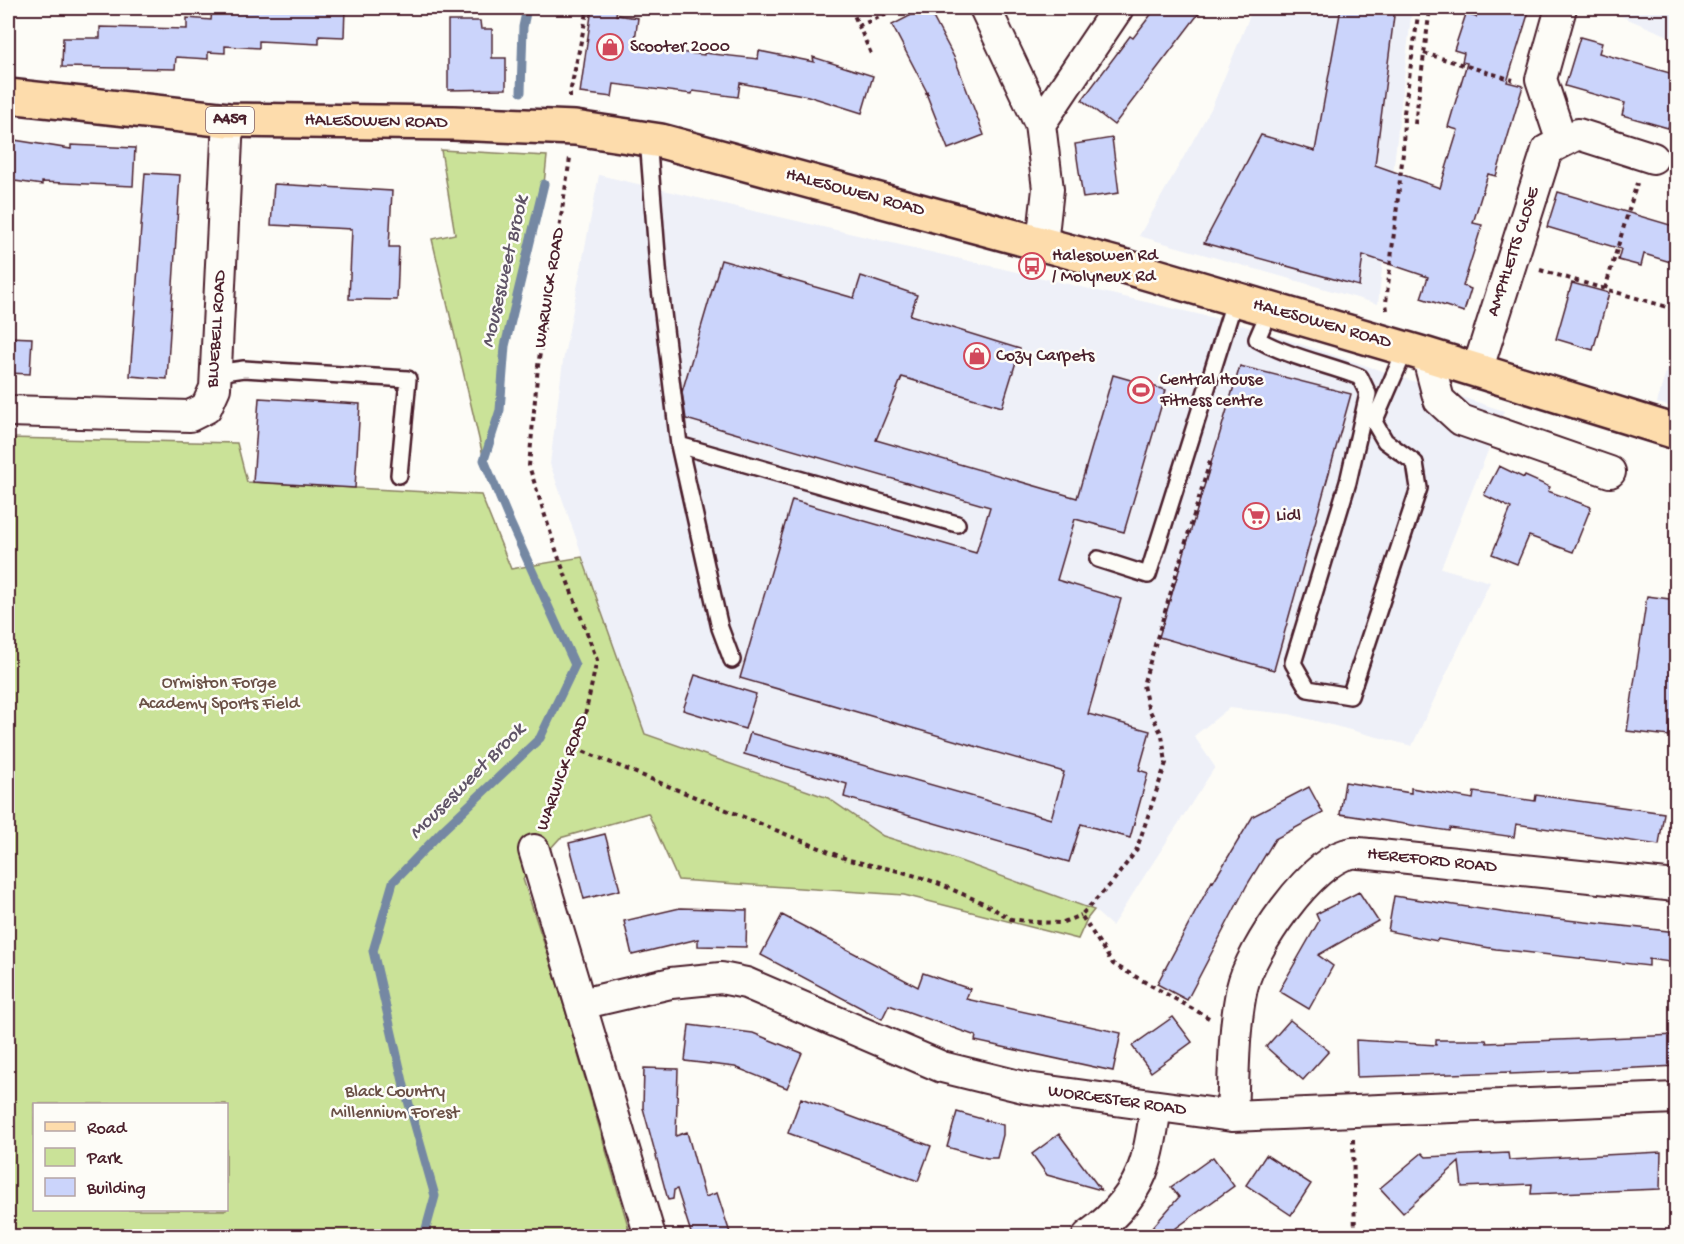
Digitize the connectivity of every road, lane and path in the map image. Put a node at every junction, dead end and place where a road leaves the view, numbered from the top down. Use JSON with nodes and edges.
{"nodes":[{"id":1,"x":588,"y":8,"type":"edge"},
{"id":2,"x":851,"y":8,"type":"edge"},
{"id":3,"x":901,"y":8,"type":"edge"},
{"id":4,"x":985,"y":8,"type":"edge"},
{"id":5,"x":1118,"y":8,"type":"edge"},
{"id":6,"x":1419,"y":8,"type":"edge"},
{"id":7,"x":1430,"y":8,"type":"edge"},
{"id":8,"x":1561,"y":8,"type":"edge"},
{"id":9,"x":858,"y":26,"type":"junction"},
{"id":10,"x":1424,"y":53,"type":"junction"},
{"id":11,"x":872,"y":56,"type":"dead end"},
{"id":12,"x":1545,"y":90,"type":"junction"},
{"id":13,"x":8,"y":96,"type":"edge"},
{"id":14,"x":228,"y":120,"type":"junction"},
{"id":15,"x":1040,"y":124,"type":"junction"},
{"id":16,"x":1415,"y":124,"type":"dead end"},
{"id":17,"x":575,"y":128,"type":"junction"},
{"id":18,"x":648,"y":138,"type":"junction"},
{"id":19,"x":1562,"y":142,"type":"junction"},
{"id":20,"x":1649,"y":157,"type":"joint"},
{"id":21,"x":1042,"y":244,"type":"junction"},
{"id":22,"x":1511,"y":262,"type":"junction"},
{"id":23,"x":1605,"y":289,"type":"junction"},
{"id":24,"x":1235,"y":299,"type":"junction"},
{"id":25,"x":1270,"y":309,"type":"junction"},
{"id":26,"x":1674,"y":309,"type":"dead end"},
{"id":27,"x":1408,"y":349,"type":"junction"},
{"id":28,"x":1477,"y":371,"type":"junction"},
{"id":29,"x":216,"y":373,"type":"junction"},
{"id":30,"x":8,"y":411,"type":"edge"},
{"id":31,"x":1677,"y":432,"type":"edge"},
{"id":32,"x":679,"y":445,"type":"junction"},
{"id":33,"x":1213,"y":450,"type":"dead end"},
{"id":34,"x":1610,"y":472,"type":"dead end"},
{"id":35,"x":399,"y":475,"type":"dead end"},
{"id":36,"x":957,"y":524,"type":"dead end"},
{"id":37,"x":1098,"y":559,"type":"dead end"},
{"id":38,"x":732,"y":660,"type":"dead end"},
{"id":39,"x":575,"y":748,"type":"junction"},
{"id":40,"x":534,"y":850,"type":"joint"},
{"id":41,"x":1677,"y":886,"type":"edge"},
{"id":42,"x":1081,"y":915,"type":"junction"},
{"id":43,"x":581,"y":1004,"type":"junction"},
{"id":44,"x":1236,"y":1033,"type":"junction"},
{"id":45,"x":1677,"y":1098,"type":"edge"},
{"id":46,"x":1156,"y":1107,"type":"junction"},
{"id":47,"x":1352,"y":1111,"type":"junction"},
{"id":48,"x":1232,"y":1116,"type":"junction"},
{"id":49,"x":650,"y":1236,"type":"edge"},
{"id":50,"x":1088,"y":1236,"type":"edge"},
{"id":51,"x":1355,"y":1236,"type":"edge"}],
"edges":[{"from":1,"to":17,"type":"path","name":"WARWICK ROAD"},
{"from":2,"to":9,"type":"path"},
{"from":3,"to":9,"type":"path"},
{"from":4,"to":15,"type":"street"},
{"from":5,"to":15,"type":"street"},
{"from":6,"to":27,"type":"path"},
{"from":7,"to":10,"type":"path"},
{"from":8,"to":12,"type":"street"},
{"from":9,"to":11,"type":"path"},
{"from":10,"to":12,"type":"path"},
{"from":10,"to":16,"type":"path"},
{"from":12,"to":19,"type":"street"},
{"from":13,"to":14,"type":"main road","name":"HALESOWEN ROAD","number":"A459"},
{"from":14,"to":17,"type":"main road","name":"HALESOWEN ROAD","number":"A459"},
{"from":14,"to":29,"type":"street","name":"BLUEBELL ROAD"},
{"from":15,"to":21,"type":"street"},
{"from":17,"to":18,"type":"main road","name":"HALESOWEN ROAD","number":"A459"},
{"from":17,"to":39,"type":"path","name":"WARWICK ROAD"},
{"from":18,"to":21,"type":"main road","name":"HALESOWEN ROAD","number":"A459"},
{"from":18,"to":32,"type":"lane"},
{"from":19,"to":20,"type":"street"},
{"from":19,"to":22,"type":"street","name":"AMPHLETTS CLOSE"},
{"from":20,"to":23,"type":"path"},
{"from":21,"to":24,"type":"main road","name":"HALESOWEN ROAD","number":"A459"},
{"from":22,"to":23,"type":"path"},
{"from":22,"to":28,"type":"street","name":"AMPHLETTS CLOSE"},
{"from":23,"to":26,"type":"path"},
{"from":24,"to":25,"type":"main road","name":"HALESOWEN ROAD","number":"A459"},
{"from":24,"to":37,"type":"lane"},
{"from":25,"to":27,"type":"main road","name":"HALESOWEN ROAD","number":"A459"},
{"from":25,"to":27,"type":"lane"},
{"from":27,"to":28,"type":"main road","name":"HALESOWEN ROAD","number":"A459"},
{"from":27,"to":34,"type":"street"},
{"from":28,"to":31,"type":"main road","name":"HALESOWEN ROAD","number":"A459"},
{"from":29,"to":30,"type":"street","name":"BLUEBELL ROAD"},
{"from":29,"to":35,"type":"lane"},
{"from":32,"to":36,"type":"lane"},
{"from":32,"to":38,"type":"lane"},
{"from":33,"to":42,"type":"path"},
{"from":39,"to":40,"type":"path","name":"WARWICK ROAD"},
{"from":39,"to":42,"type":"path"},
{"from":40,"to":43,"type":"street","name":"WARWICK ROAD"},
{"from":41,"to":44,"type":"street","name":"HEREFORD ROAD"},
{"from":42,"to":44,"type":"path"},
{"from":43,"to":46,"type":"street","name":"WORCESTER ROAD"},
{"from":43,"to":49,"type":"street","name":"WARWICK ROAD"},
{"from":44,"to":48,"type":"street","name":"HEREFORD ROAD"},
{"from":45,"to":47,"type":"street","name":"WORCESTER ROAD"},
{"from":46,"to":48,"type":"street","name":"WORCESTER ROAD"},
{"from":46,"to":50,"type":"street"},
{"from":47,"to":48,"type":"street","name":"WORCESTER ROAD"},
{"from":47,"to":51,"type":"path"}]}
